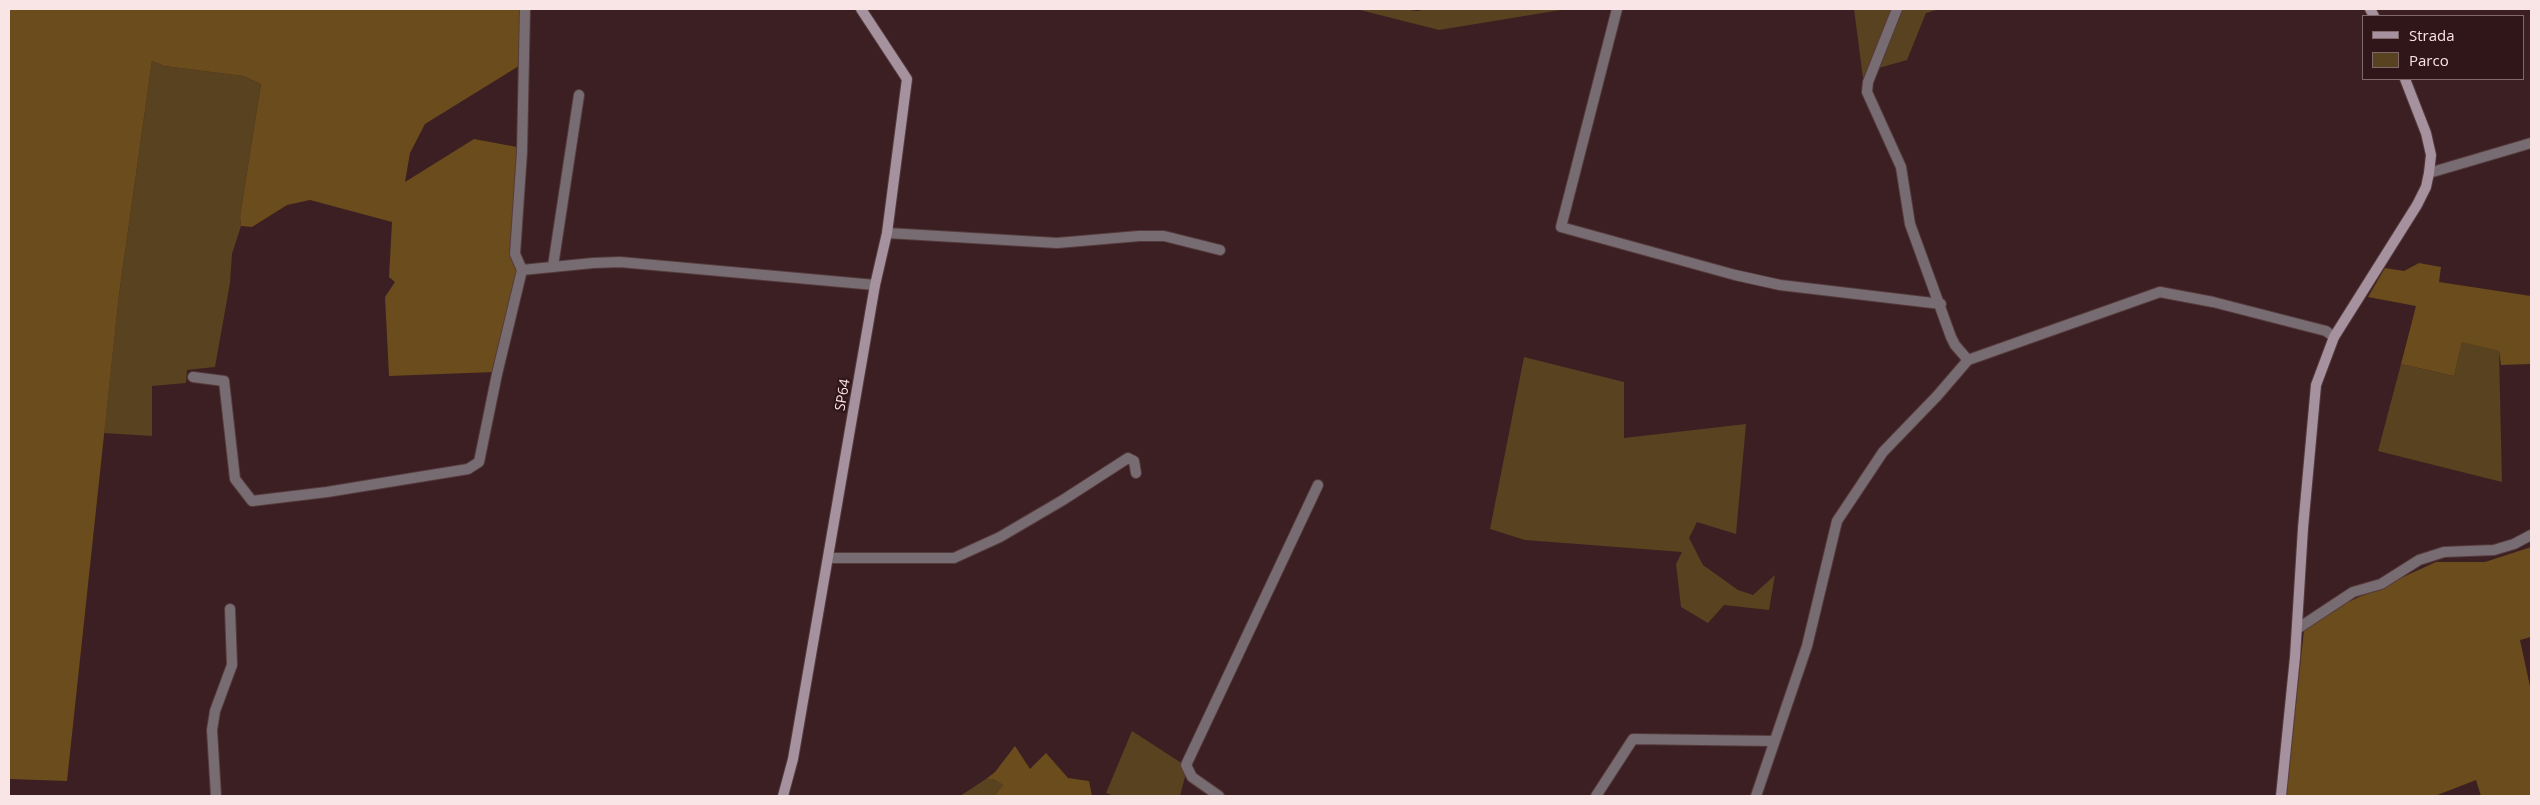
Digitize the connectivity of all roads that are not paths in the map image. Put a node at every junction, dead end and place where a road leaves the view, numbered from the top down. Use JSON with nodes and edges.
{"nodes":[{"id":1,"x":525,"y":9,"type":"edge"},
{"id":2,"x":861,"y":9,"type":"edge"},
{"id":3,"x":1617,"y":9,"type":"edge"},
{"id":4,"x":1897,"y":9,"type":"edge"},
{"id":5,"x":2405,"y":80,"type":"edge"},
{"id":6,"x":579,"y":95,"type":"dead end"},
{"id":7,"x":2531,"y":142,"type":"edge"},
{"id":8,"x":2429,"y":173,"type":"junction"},
{"id":9,"x":887,"y":233,"type":"junction"},
{"id":10,"x":1220,"y":250,"type":"dead end"},
{"id":11,"x":553,"y":266,"type":"junction"},
{"id":12,"x":522,"y":270,"type":"junction"},
{"id":13,"x":876,"y":285,"type":"junction"},
{"id":14,"x":1941,"y":304,"type":"junction"},
{"id":15,"x":2334,"y":337,"type":"junction"},
{"id":16,"x":1968,"y":360,"type":"junction"},
{"id":17,"x":193,"y":377,"type":"dead end"},
{"id":18,"x":1136,"y":473,"type":"dead end"},
{"id":19,"x":1318,"y":485,"type":"dead end"},
{"id":20,"x":2531,"y":535,"type":"edge"},
{"id":21,"x":829,"y":558,"type":"junction"},
{"id":22,"x":230,"y":609,"type":"dead end"},
{"id":23,"x":2297,"y":629,"type":"junction"},
{"id":24,"x":1773,"y":741,"type":"junction"},
{"id":25,"x":216,"y":796,"type":"edge"},
{"id":26,"x":783,"y":796,"type":"edge"},
{"id":27,"x":1219,"y":796,"type":"edge"},
{"id":28,"x":1596,"y":796,"type":"edge"},
{"id":29,"x":1756,"y":796,"type":"edge"},
{"id":30,"x":2281,"y":796,"type":"edge"}],
"edges":[{"from":1,"to":12,"type":"street"},
{"from":2,"to":9,"type":"street","name":"SP64","number":"SP64"},
{"from":3,"to":14,"type":"street"},
{"from":4,"to":14,"type":"street"},
{"from":5,"to":8,"type":"street"},
{"from":6,"to":11,"type":"street"},
{"from":7,"to":8,"type":"street"},
{"from":8,"to":15,"type":"street"},
{"from":9,"to":10,"type":"street"},
{"from":9,"to":13,"type":"street","name":"SP64","number":"SP64"},
{"from":11,"to":12,"type":"street"},
{"from":11,"to":13,"type":"street"},
{"from":12,"to":17,"type":"street"},
{"from":13,"to":21,"type":"street","name":"SP64","number":"SP64"},
{"from":14,"to":16,"type":"street"},
{"from":15,"to":16,"type":"street"},
{"from":15,"to":23,"type":"street"},
{"from":16,"to":24,"type":"street"},
{"from":18,"to":21,"type":"street"},
{"from":19,"to":27,"type":"street"},
{"from":20,"to":23,"type":"street"},
{"from":21,"to":26,"type":"street","name":"SP64","number":"SP64"},
{"from":22,"to":25,"type":"street"},
{"from":23,"to":30,"type":"street"},
{"from":24,"to":28,"type":"street"},
{"from":24,"to":29,"type":"street"}]}
